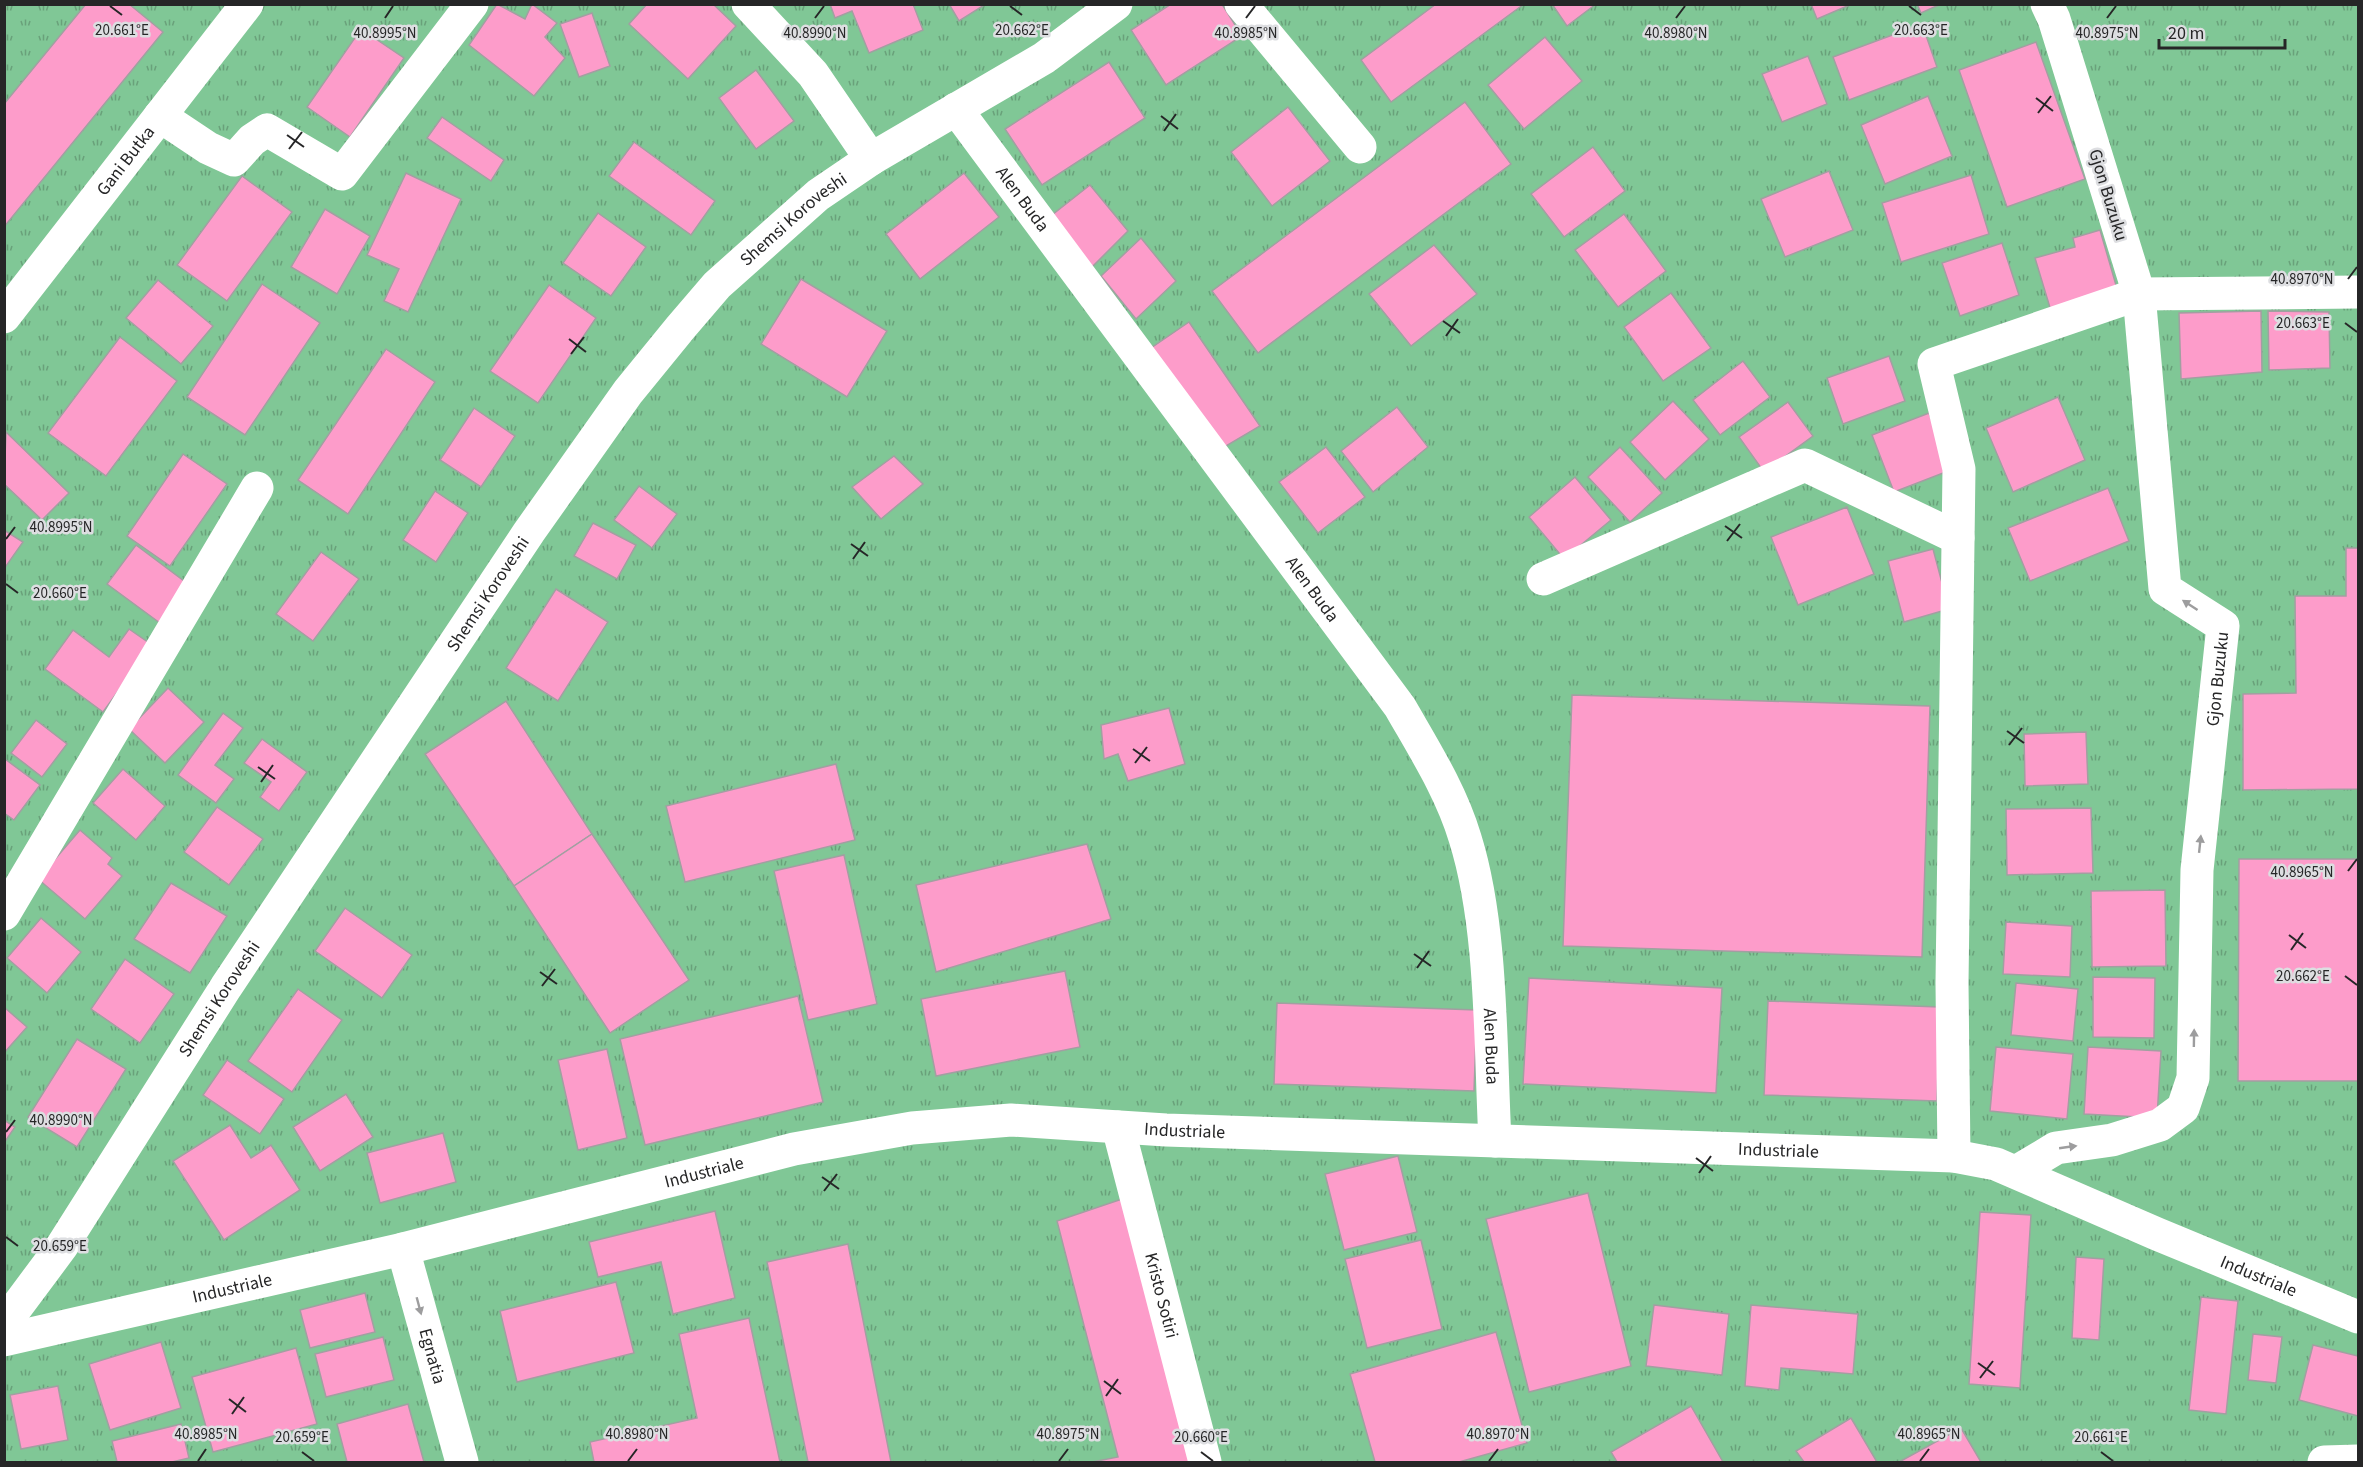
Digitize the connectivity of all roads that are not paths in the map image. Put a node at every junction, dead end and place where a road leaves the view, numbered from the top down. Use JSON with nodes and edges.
{"nodes":[{"id":1,"x":247,"y":4,"type":"edge"},
{"id":2,"x":472,"y":4,"type":"edge"},
{"id":3,"x":748,"y":4,"type":"edge"},
{"id":4,"x":1116,"y":4,"type":"edge"},
{"id":5,"x":1241,"y":4,"type":"edge"},
{"id":6,"x":2047,"y":4,"type":"edge"},
{"id":7,"x":956,"y":109,"type":"junction"},
{"id":8,"x":160,"y":116,"type":"junction"},
{"id":9,"x":1360,"y":147,"type":"dead end"},
{"id":10,"x":871,"y":159,"type":"junction"},
{"id":11,"x":2358,"y":292,"type":"edge"},
{"id":12,"x":2139,"y":294,"type":"junction"},
{"id":13,"x":4,"y":317,"type":"edge"},
{"id":14,"x":257,"y":488,"type":"dead end"},
{"id":15,"x":1958,"y":538,"type":"junction"},
{"id":16,"x":1543,"y":579,"type":"dead end"},
{"id":17,"x":4,"y":914,"type":"edge"},
{"id":18,"x":1118,"y":1127,"type":"junction"},
{"id":19,"x":1495,"y":1142,"type":"junction"},
{"id":20,"x":1954,"y":1156,"type":"junction"},
{"id":21,"x":2016,"y":1172,"type":"junction"},
{"id":22,"x":403,"y":1249,"type":"junction"},
{"id":23,"x":2358,"y":1317,"type":"edge"},
{"id":24,"x":4,"y":1324,"type":"edge"},
{"id":25,"x":4,"y":1340,"type":"edge"},
{"id":26,"x":2358,"y":1461,"type":"edge"},
{"id":27,"x":462,"y":1462,"type":"edge"},
{"id":28,"x":1205,"y":1462,"type":"edge"},
{"id":29,"x":2325,"y":1462,"type":"edge"}],
"edges":[{"from":1,"to":8,"type":"street","name":"Gani Butka"},
{"from":2,"to":8,"type":"street"},
{"from":3,"to":10,"type":"street"},
{"from":4,"to":7,"type":"street","name":"Shemsi Koroveshi"},
{"from":5,"to":9,"type":"street"},
{"from":6,"to":12,"type":"street","name":"Gjon Buzuku"},
{"from":7,"to":10,"type":"street","name":"Shemsi Koroveshi"},
{"from":7,"to":19,"type":"street","name":"Alen Buda"},
{"from":8,"to":13,"type":"street","name":"Gani Butka"},
{"from":10,"to":24,"type":"street","name":"Shemsi Koroveshi"},
{"from":11,"to":12,"type":"street"},
{"from":12,"to":15,"type":"street"},
{"from":21,"to":12,"type":"street","name":"Gjon Buzuku","one_way":true},
{"from":14,"to":17,"type":"street"},
{"from":15,"to":16,"type":"street"},
{"from":15,"to":20,"type":"street"},
{"from":18,"to":19,"type":"street","name":"Industriale"},
{"from":18,"to":22,"type":"street","name":"Industriale"},
{"from":18,"to":28,"type":"street","name":"Kristo Sotiri"},
{"from":19,"to":20,"type":"street","name":"Industriale"},
{"from":20,"to":21,"type":"street","name":"Industriale"},
{"from":21,"to":23,"type":"street","name":"Industriale"},
{"from":22,"to":25,"type":"street","name":"Industriale"},
{"from":22,"to":27,"type":"street","name":"Egnatia","one_way":true},
{"from":26,"to":29,"type":"street"}]}
